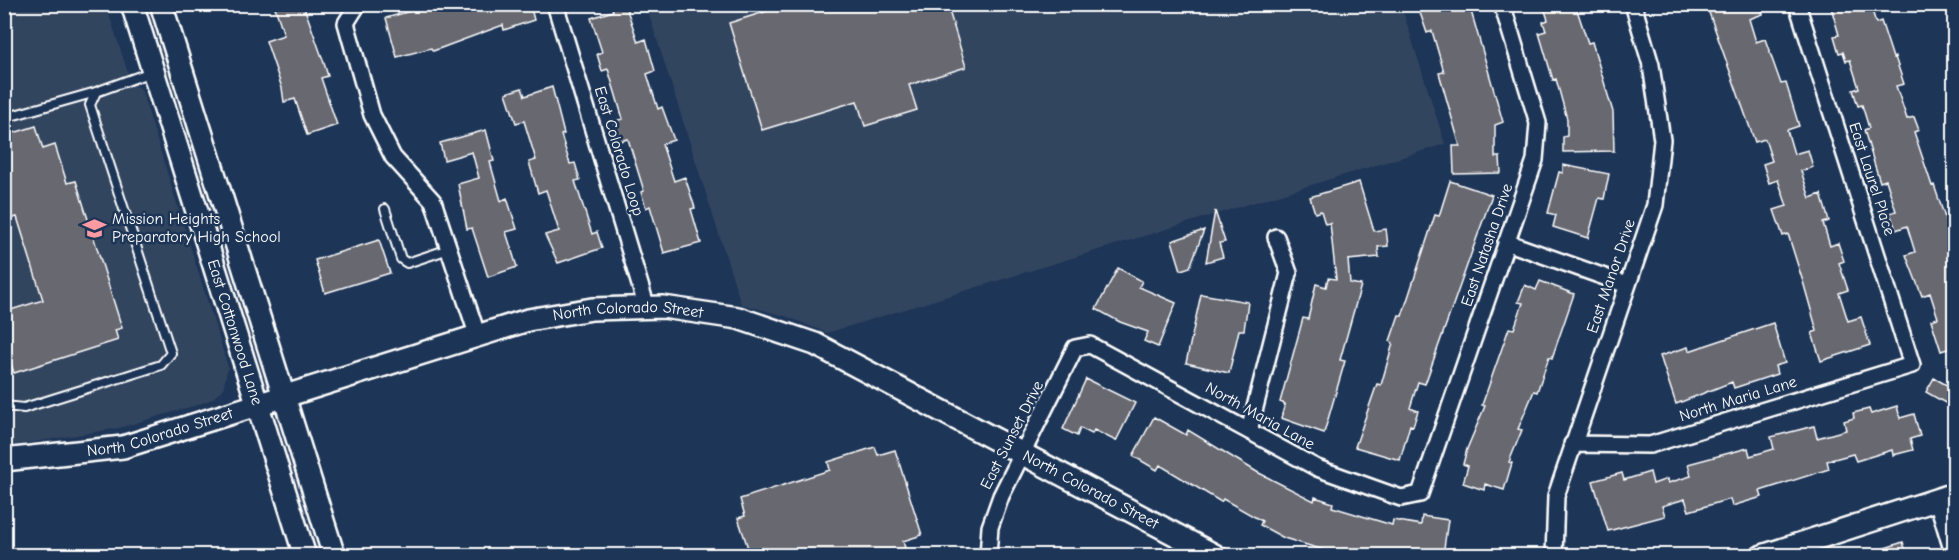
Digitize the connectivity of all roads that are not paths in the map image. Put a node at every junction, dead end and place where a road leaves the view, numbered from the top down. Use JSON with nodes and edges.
{"nodes":[{"id":1,"x":132,"y":4,"type":"edge"},
{"id":2,"x":161,"y":4,"type":"edge"},
{"id":3,"x":358,"y":4,"type":"edge"},
{"id":4,"x":555,"y":4,"type":"edge"},
{"id":5,"x":1502,"y":4,"type":"edge"},
{"id":6,"x":1633,"y":4,"type":"edge"},
{"id":7,"x":1797,"y":4,"type":"edge"},
{"id":8,"x":153,"y":71,"type":"junction"},
{"id":9,"x":96,"y":92,"type":"junction"},
{"id":10,"x":4,"y":118,"type":"edge"},
{"id":11,"x":385,"y":209,"type":"dead end"},
{"id":12,"x":1276,"y":237,"type":"dead end"},
{"id":13,"x":1506,"y":242,"type":"junction"},
{"id":14,"x":449,"y":249,"type":"junction"},
{"id":15,"x":1627,"y":285,"type":"junction"},
{"id":16,"x":647,"y":308,"type":"junction"},
{"id":17,"x":477,"y":334,"type":"junction"},
{"id":18,"x":1090,"y":345,"type":"joint"},
{"id":19,"x":1912,"y":365,"type":"joint"},
{"id":20,"x":283,"y":396,"type":"junction"},
{"id":21,"x":257,"y":405,"type":"junction"},
{"id":22,"x":4,"y":406,"type":"edge"},
{"id":23,"x":1249,"y":431,"type":"junction"},
{"id":24,"x":1572,"y":444,"type":"junction"},
{"id":25,"x":1024,"y":453,"type":"junction"},
{"id":26,"x":4,"y":460,"type":"edge"},
{"id":27,"x":1420,"y":494,"type":"joint"},
{"id":28,"x":1946,"y":497,"type":"edge"},
{"id":29,"x":305,"y":555,"type":"edge"},
{"id":30,"x":334,"y":555,"type":"edge"},
{"id":31,"x":988,"y":555,"type":"edge"},
{"id":32,"x":1216,"y":555,"type":"edge"},
{"id":33,"x":1554,"y":555,"type":"edge"},
{"id":34,"x":1762,"y":555,"type":"edge"},
{"id":35,"x":1954,"y":555,"type":"edge"}],
"edges":[{"from":1,"to":8,"type":"street","name":"East Cottonwood Lane"},
{"from":2,"to":20,"type":"street","name":"East Cottonwood Lane"},
{"from":3,"to":14,"type":"street"},
{"from":4,"to":16,"type":"street","name":"East Colorado Loop"},
{"from":5,"to":13,"type":"street","name":"East Natasha Drive"},
{"from":6,"to":15,"type":"street","name":"East Manor Drive"},
{"from":7,"to":19,"type":"street","name":"East Laurel Place"},
{"from":8,"to":9,"type":"lane"},
{"from":8,"to":21,"type":"street","name":"East Cottonwood Lane"},
{"from":9,"to":10,"type":"lane"},
{"from":9,"to":22,"type":"lane"},
{"from":11,"to":14,"type":"lane"},
{"from":12,"to":23,"type":"street"},
{"from":13,"to":15,"type":"street"},
{"from":13,"to":27,"type":"street","name":"East Natasha Drive"},
{"from":14,"to":17,"type":"street"},
{"from":15,"to":24,"type":"street","name":"East Manor Drive"},
{"from":16,"to":17,"type":"street","name":"North Colorado Street"},
{"from":16,"to":25,"type":"street","name":"North Colorado Street"},
{"from":17,"to":20,"type":"street","name":"North Colorado Street"},
{"from":18,"to":23,"type":"street","name":"North Maria Lane"},
{"from":18,"to":25,"type":"street","name":"East Sunset Drive"},
{"from":19,"to":24,"type":"street","name":"North Maria Lane"},
{"from":20,"to":21,"type":"street","name":"North Colorado Street"},
{"from":20,"to":30,"type":"street","name":"East Cottonwood Lane"},
{"from":21,"to":26,"type":"street","name":"North Colorado Street"},
{"from":21,"to":29,"type":"street","name":"East Cottonwood Lane"},
{"from":23,"to":27,"type":"street","name":"North Maria Lane"},
{"from":24,"to":33,"type":"street","name":"East Manor Drive"},
{"from":25,"to":31,"type":"street","name":"East Sunset Drive"},
{"from":25,"to":32,"type":"street","name":"North Colorado Street"},
{"from":28,"to":34,"type":"street"},
{"from":28,"to":35,"type":"street"}]}
